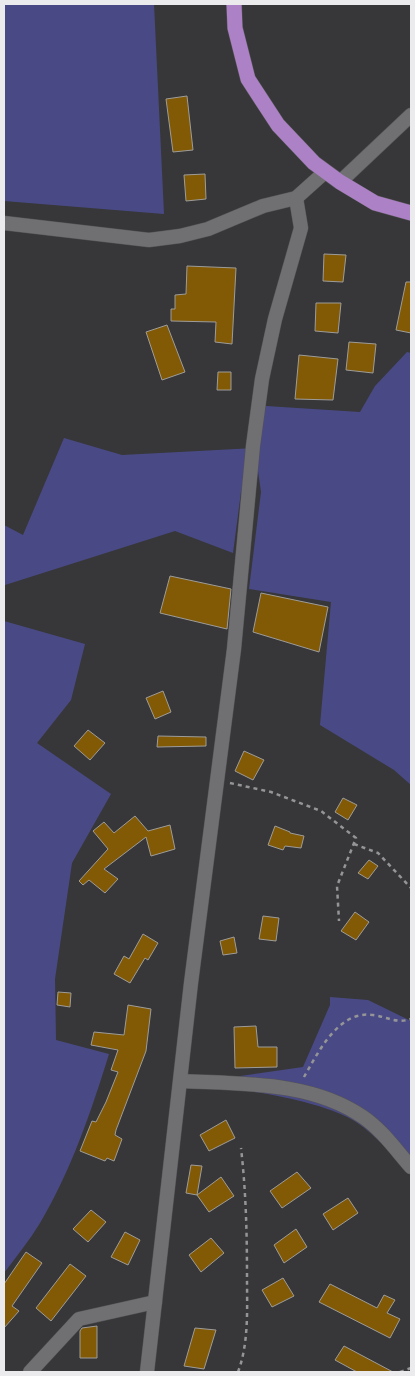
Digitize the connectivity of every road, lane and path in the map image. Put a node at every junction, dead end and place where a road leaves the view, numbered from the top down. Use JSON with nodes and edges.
{"nodes":[{"id":1,"x":234,"y":4,"type":"edge"},
{"id":2,"x":411,"y":114,"type":"edge"},
{"id":3,"x":320,"y":168,"type":"junction"},
{"id":4,"x":340,"y":182,"type":"junction"},
{"id":5,"x":296,"y":198,"type":"junction"},
{"id":6,"x":411,"y":212,"type":"edge"},
{"id":7,"x":4,"y":223,"type":"edge"},
{"id":8,"x":218,"y":780,"type":"junction"},
{"id":9,"x":354,"y":844,"type":"junction"},
{"id":10,"x":411,"y":888,"type":"edge"},
{"id":11,"x":339,"y":921,"type":"dead end"},
{"id":12,"x":411,"y":1019,"type":"edge"},
{"id":13,"x":180,"y":1081,"type":"junction"},
{"id":14,"x":296,"y":1090,"type":"junction"},
{"id":15,"x":241,"y":1148,"type":"dead end"},
{"id":16,"x":411,"y":1167,"type":"edge"},
{"id":17,"x":155,"y":1302,"type":"junction"},
{"id":18,"x":411,"y":1368,"type":"edge"},
{"id":19,"x":30,"y":1372,"type":"edge"},
{"id":20,"x":147,"y":1372,"type":"edge"},
{"id":21,"x":238,"y":1372,"type":"edge"},
{"id":22,"x":400,"y":1372,"type":"edge"}],
"edges":[{"from":1,"to":3,"type":"main road"},
{"from":2,"to":4,"type":"street"},
{"from":3,"to":4,"type":"main road"},
{"from":3,"to":5,"type":"street"},
{"from":4,"to":6,"type":"main road"},
{"from":5,"to":7,"type":"street"},
{"from":5,"to":8,"type":"street"},
{"from":8,"to":9,"type":"path"},
{"from":8,"to":13,"type":"street"},
{"from":9,"to":10,"type":"path"},
{"from":9,"to":11,"type":"path"},
{"from":12,"to":14,"type":"path"},
{"from":13,"to":14,"type":"street"},
{"from":13,"to":17,"type":"street"},
{"from":14,"to":16,"type":"street"},
{"from":15,"to":21,"type":"path"},
{"from":17,"to":19,"type":"street"},
{"from":17,"to":20,"type":"street"},
{"from":18,"to":22,"type":"path"}]}
